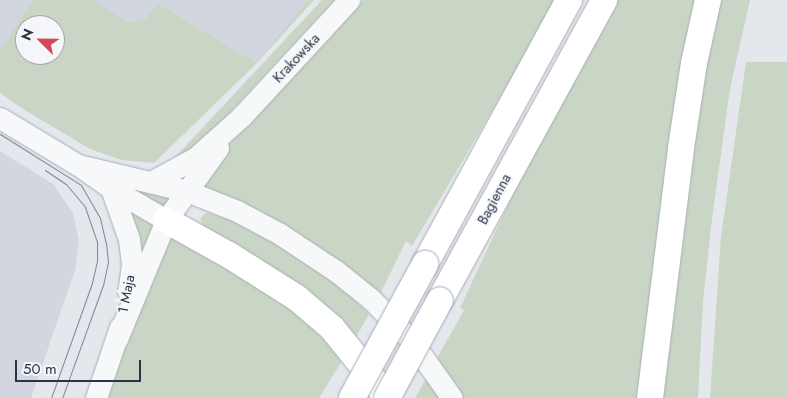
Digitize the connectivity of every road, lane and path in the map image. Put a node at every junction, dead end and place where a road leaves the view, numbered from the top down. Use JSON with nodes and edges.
{"nodes":[{"id":1,"x":349,"y":0,"type":"edge"},
{"id":2,"x":569,"y":0,"type":"edge"},
{"id":3,"x":604,"y":0,"type":"edge"},
{"id":4,"x":708,"y":0,"type":"edge"},
{"id":5,"x":242,"y":116,"type":"junction"},
{"id":6,"x":0,"y":118,"type":"edge"},
{"id":7,"x":78,"y":165,"type":"junction"},
{"id":8,"x":151,"y":182,"type":"junction"},
{"id":9,"x":111,"y":188,"type":"junction"},
{"id":10,"x":187,"y":191,"type":"junction"},
{"id":11,"x":166,"y":220,"type":"junction"},
{"id":12,"x":398,"y":338,"type":"junction"},
{"id":13,"x":117,"y":339,"type":"junction"},
{"id":14,"x":96,"y":398,"type":"edge"},
{"id":15,"x":336,"y":398,"type":"edge"},
{"id":16,"x":352,"y":398,"type":"edge"},
{"id":17,"x":386,"y":398,"type":"edge"},
{"id":18,"x":452,"y":398,"type":"edge"},
{"id":19,"x":650,"y":398,"type":"edge"}],
"edges":[{"from":1,"to":5,"type":"street","name":"Krakowska"},
{"from":2,"to":12,"type":"main road","bridge":true},
{"from":3,"to":17,"type":"main road","name":"Bagienna","bridge":true},
{"from":4,"to":19,"type":"main road"},
{"from":5,"to":8,"type":"street","name":"Krakowska"},
{"from":5,"to":10,"type":"street","name":"Krakowska"},
{"from":6,"to":7,"type":"street"},
{"from":7,"to":8,"type":"street"},
{"from":7,"to":9,"type":"street"},
{"from":8,"to":10,"type":"street"},
{"from":9,"to":11,"type":"street"},
{"from":9,"to":13,"type":"street","name":"1 Maja"},
{"from":10,"to":11,"type":"street","name":"Krakowska"},
{"from":10,"to":12,"type":"street"},
{"from":11,"to":13,"type":"street","name":"Krakowska"},
{"from":11,"to":17,"type":"main road"},
{"from":12,"to":15,"type":"main road","bridge":true},
{"from":12,"to":16,"type":"main road","bridge":true},
{"from":12,"to":18,"type":"street"},
{"from":13,"to":14,"type":"street","name":"1 Maja"}]}
